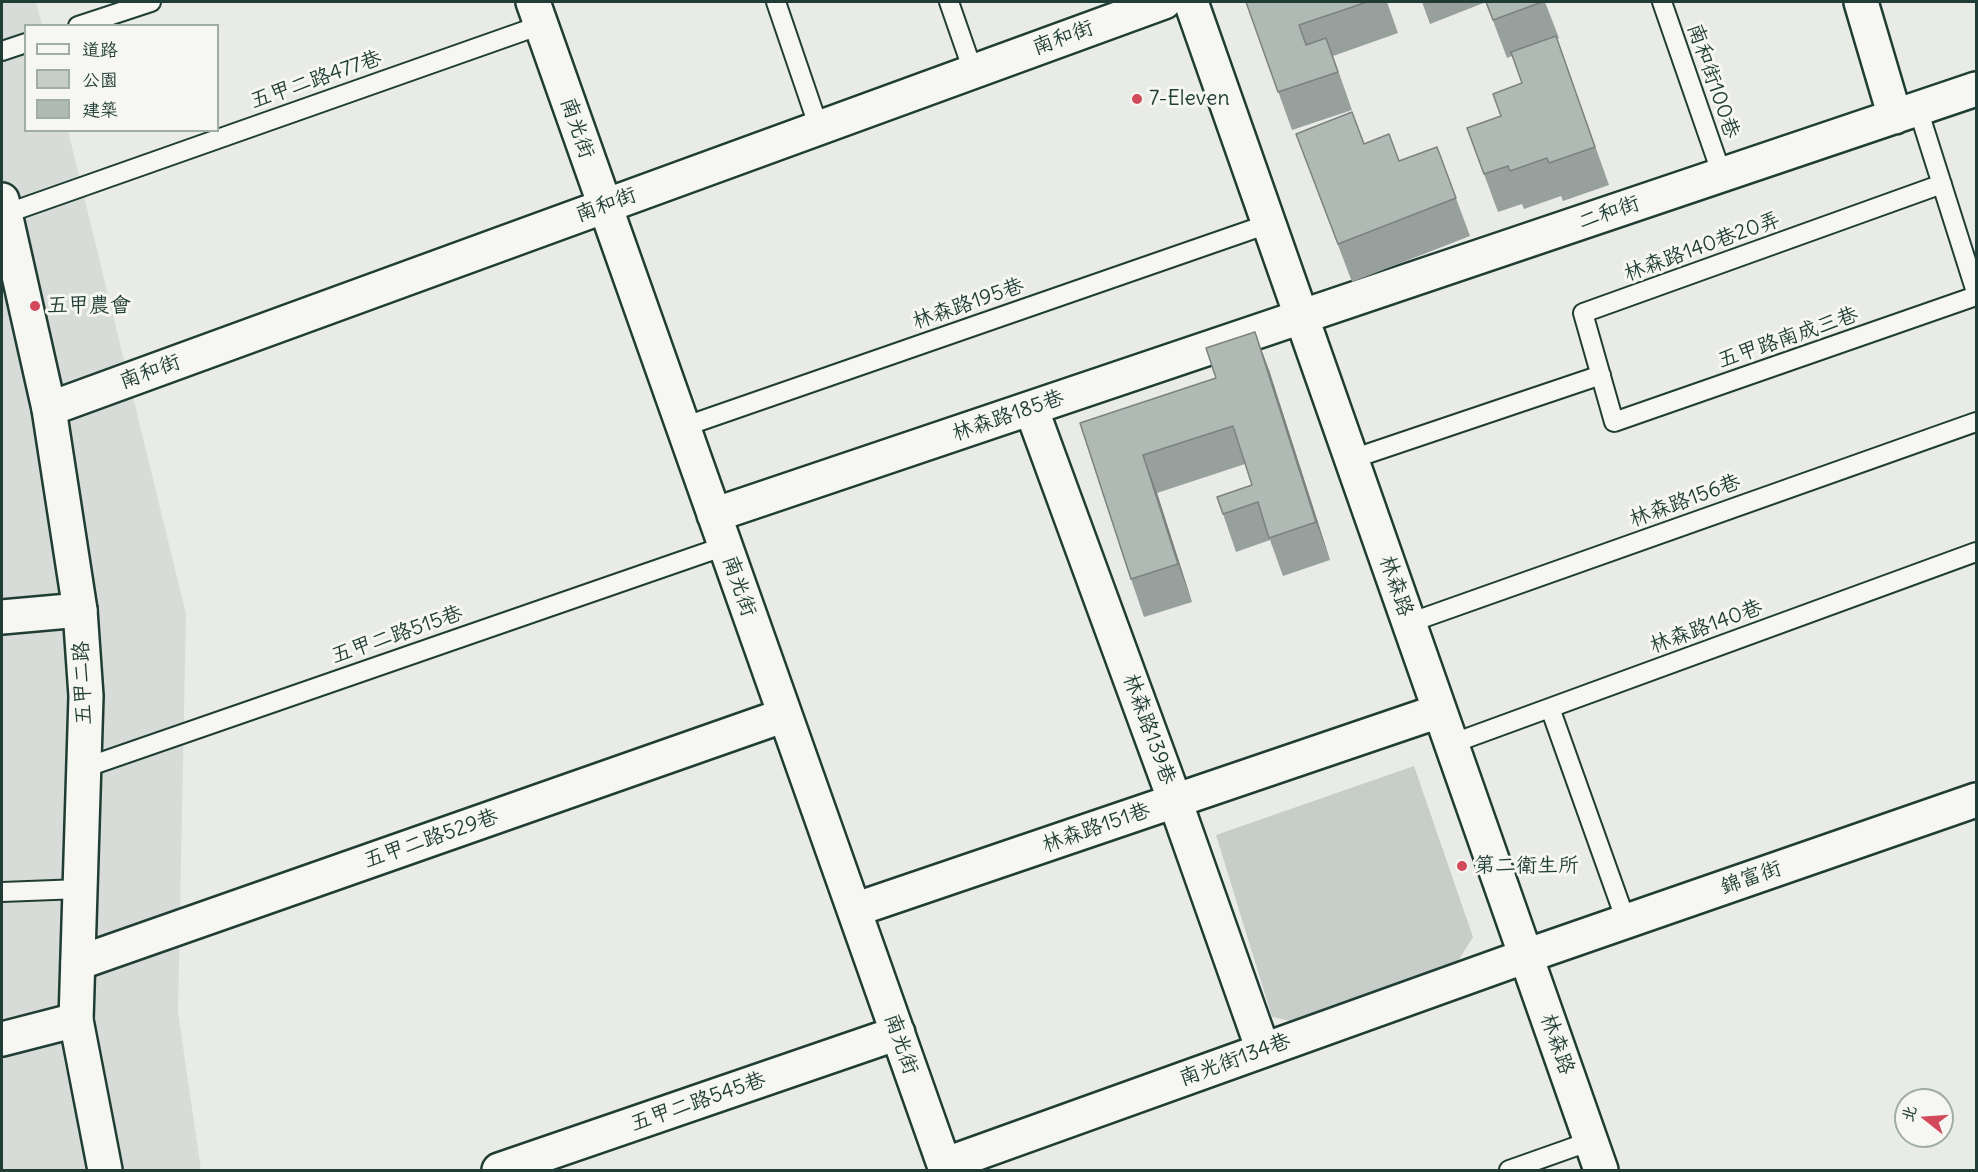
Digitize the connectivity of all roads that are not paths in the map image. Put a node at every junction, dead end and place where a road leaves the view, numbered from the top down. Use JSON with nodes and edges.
{"nodes":[{"id":1,"x":152,"y":2,"type":"edge"},
{"id":2,"x":776,"y":2,"type":"edge"},
{"id":3,"x":949,"y":2,"type":"edge"},
{"id":4,"x":1164,"y":2,"type":"edge"},
{"id":5,"x":1191,"y":2,"type":"edge"},
{"id":6,"x":1662,"y":2,"type":"edge"},
{"id":7,"x":1861,"y":2,"type":"edge"},
{"id":8,"x":537,"y":13,"type":"edge"},
{"id":9,"x":84,"y":24,"type":"edge"},
{"id":10,"x":24,"y":44,"type":"edge"},
{"id":11,"x":2,"y":51,"type":"edge"},
{"id":12,"x":973,"y":71,"type":"junction"},
{"id":13,"x":1977,"y":90,"type":"edge"},
{"id":14,"x":1907,"y":113,"type":"junction"},
{"id":15,"x":819,"y":128,"type":"junction"},
{"id":16,"x":219,"y":129,"type":"edge"},
{"id":17,"x":209,"y":132,"type":"edge"},
{"id":18,"x":1722,"y":175,"type":"junction"},
{"id":19,"x":1942,"y":184,"type":"junction"},
{"id":20,"x":605,"y":206,"type":"junction"},
{"id":21,"x":3,"y":207,"type":"edge"},
{"id":22,"x":1268,"y":224,"type":"junction"},
{"id":23,"x":1977,"y":294,"type":"edge"},
{"id":24,"x":1301,"y":317,"type":"junction"},
{"id":25,"x":1601,"y":375,"type":"junction"},
{"id":26,"x":1031,"y":408,"type":"junction"},
{"id":27,"x":49,"y":409,"type":"junction"},
{"id":28,"x":1614,"y":422,"type":"joint"},
{"id":29,"x":1977,"y":422,"type":"edge"},
{"id":30,"x":683,"y":427,"type":"junction"},
{"id":31,"x":1352,"y":459,"type":"junction"},
{"id":32,"x":714,"y":515,"type":"junction"},
{"id":33,"x":725,"y":546,"type":"junction"},
{"id":34,"x":1977,"y":552,"type":"edge"},
{"id":35,"x":80,"y":610,"type":"junction"},
{"id":36,"x":2,"y":617,"type":"edge"},
{"id":37,"x":1409,"y":623,"type":"junction"},
{"id":38,"x":1550,"y":708,"type":"junction"},
{"id":39,"x":1439,"y":711,"type":"junction"},
{"id":40,"x":785,"y":715,"type":"junction"},
{"id":41,"x":1451,"y":744,"type":"junction"},
{"id":42,"x":84,"y":768,"type":"junction"},
{"id":43,"x":1977,"y":800,"type":"edge"},
{"id":44,"x":1175,"y":801,"type":"junction"},
{"id":45,"x":80,"y":889,"type":"junction"},
{"id":46,"x":2,"y":892,"type":"edge"},
{"id":47,"x":854,"y":910,"type":"junction"},
{"id":48,"x":1626,"y":921,"type":"junction"},
{"id":49,"x":1526,"y":956,"type":"junction"},
{"id":50,"x":78,"y":963,"type":"junction"},
{"id":51,"x":76,"y":1020,"type":"junction"},
{"id":52,"x":898,"y":1033,"type":"junction"},
{"id":53,"x":2,"y":1039,"type":"edge"},
{"id":54,"x":1263,"y":1050,"type":"junction"},
{"id":55,"x":1596,"y":1155,"type":"edge"},
{"id":56,"x":945,"y":1168,"type":"edge"},
{"id":57,"x":105,"y":1170,"type":"edge"},
{"id":58,"x":501,"y":1170,"type":"edge"},
{"id":59,"x":1509,"y":1170,"type":"edge"}],
"edges":[{"from":1,"to":9,"type":"lane"},
{"from":2,"to":15,"type":"lane"},
{"from":3,"to":12,"type":"lane"},
{"from":4,"to":12,"type":"street","name":"南和街"},
{"from":5,"to":22,"type":"street","name":"林森路"},
{"from":6,"to":18,"type":"lane","name":"南和街100巷"},
{"from":7,"to":14,"type":"street"},
{"from":8,"to":16,"type":"lane","name":"五甲二路477巷"},
{"from":8,"to":20,"type":"street","name":"南光街"},
{"from":10,"to":11,"type":"lane"},
{"from":12,"to":15,"type":"street","name":"南和街"},
{"from":13,"to":14,"type":"street","name":"二和街"},
{"from":14,"to":18,"type":"street","name":"二和街"},
{"from":14,"to":19,"type":"lane"},
{"from":15,"to":20,"type":"street","name":"南和街"},
{"from":17,"to":21,"type":"lane","name":"五甲二路477巷"},
{"from":18,"to":24,"type":"street","name":"二和街"},
{"from":19,"to":23,"type":"lane"},
{"from":19,"to":25,"type":"lane","name":"林森路140巷20弄"},
{"from":20,"to":27,"type":"street","name":"南和街"},
{"from":20,"to":30,"type":"street","name":"南光街"},
{"from":21,"to":27,"type":"street","name":"五甲二路"},
{"from":22,"to":24,"type":"street","name":"林森路"},
{"from":22,"to":30,"type":"lane","name":"林森路195巷"},
{"from":23,"to":28,"type":"lane","name":"五甲路南成三巷"},
{"from":24,"to":26,"type":"street","name":"林森路185巷"},
{"from":24,"to":31,"type":"street","name":"林森路"},
{"from":25,"to":28,"type":"lane","name":"林森路140巷20弄"},
{"from":25,"to":31,"type":"lane"},
{"from":26,"to":32,"type":"street","name":"林森路185巷"},
{"from":26,"to":44,"type":"street","name":"林森路139巷"},
{"from":27,"to":35,"type":"street","name":"五甲二路"},
{"from":29,"to":37,"type":"lane","name":"林森路156巷"},
{"from":30,"to":32,"type":"street","name":"南光街"},
{"from":31,"to":37,"type":"street","name":"林森路"},
{"from":32,"to":33,"type":"street","name":"南光街"},
{"from":33,"to":40,"type":"street","name":"南光街"},
{"from":33,"to":42,"type":"lane","name":"五甲二路515巷"},
{"from":34,"to":38,"type":"lane","name":"林森路140巷"},
{"from":35,"to":36,"type":"street"},
{"from":35,"to":42,"type":"street","name":"五甲二路"},
{"from":37,"to":39,"type":"street","name":"林森路"},
{"from":38,"to":41,"type":"lane","name":"林森路140巷"},
{"from":38,"to":48,"type":"lane"},
{"from":39,"to":41,"type":"street","name":"林森路"},
{"from":39,"to":44,"type":"street","name":"林森路151巷"},
{"from":40,"to":47,"type":"street","name":"南光街"},
{"from":40,"to":50,"type":"street","name":"五甲二路529巷"},
{"from":41,"to":49,"type":"street","name":"林森路"},
{"from":42,"to":45,"type":"street","name":"五甲二路"},
{"from":43,"to":48,"type":"street","name":"錦富街"},
{"from":44,"to":47,"type":"street","name":"林森路151巷"},
{"from":44,"to":54,"type":"street","name":"林森路139巷"},
{"from":45,"to":46,"type":"lane"},
{"from":45,"to":50,"type":"street","name":"五甲二路"},
{"from":47,"to":52,"type":"street","name":"南光街"},
{"from":48,"to":49,"type":"street","name":"錦富街"},
{"from":49,"to":54,"type":"street","name":"南光街134巷"},
{"from":49,"to":55,"type":"street","name":"林森路"},
{"from":50,"to":51,"type":"street","name":"五甲二路"},
{"from":51,"to":53,"type":"street"},
{"from":51,"to":57,"type":"street","name":"五甲二路"},
{"from":52,"to":56,"type":"street","name":"南光街"},
{"from":52,"to":58,"type":"street","name":"五甲二路545巷"},
{"from":54,"to":56,"type":"street","name":"南光街134巷"},
{"from":55,"to":59,"type":"lane"}]}
